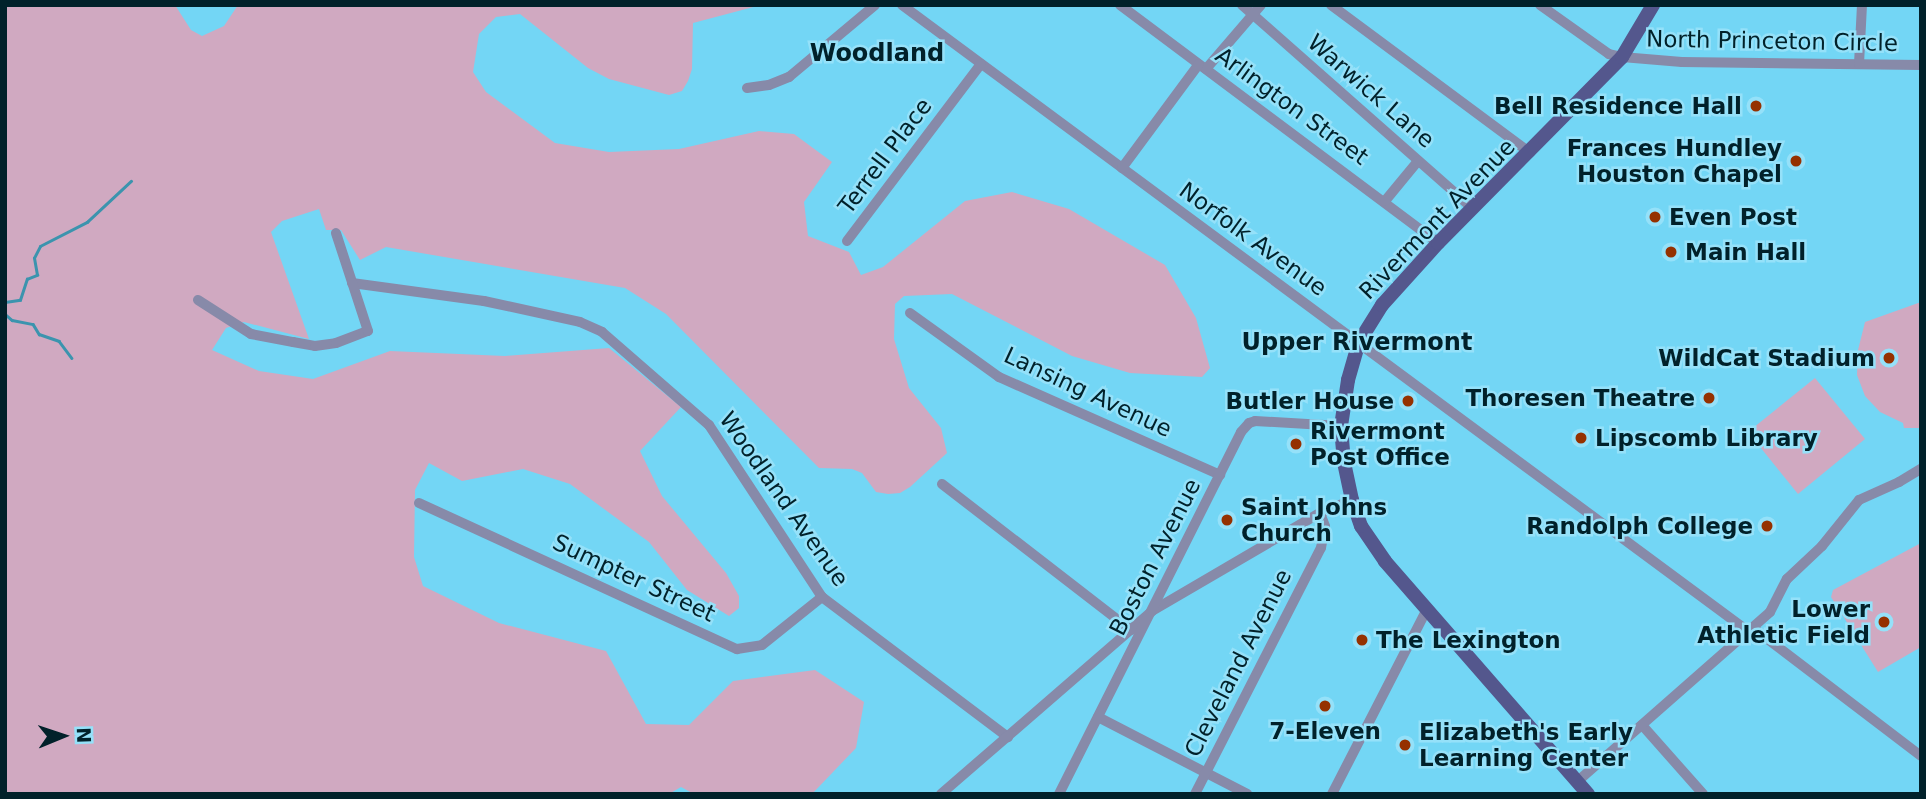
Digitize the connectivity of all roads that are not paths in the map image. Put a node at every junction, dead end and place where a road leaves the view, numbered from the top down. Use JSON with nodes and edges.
{"nodes":[{"id":1,"x":875,"y":5,"type":"edge"},
{"id":2,"x":902,"y":5,"type":"edge"},
{"id":3,"x":1120,"y":5,"type":"edge"},
{"id":4,"x":1242,"y":5,"type":"edge"},
{"id":5,"x":1261,"y":5,"type":"edge"},
{"id":6,"x":1331,"y":5,"type":"edge"},
{"id":7,"x":1540,"y":5,"type":"edge"},
{"id":8,"x":1653,"y":5,"type":"edge"},
{"id":9,"x":1862,"y":5,"type":"edge"},
{"id":10,"x":919,"y":11,"type":"edge"},
{"id":11,"x":1253,"y":15,"type":"junction"},
{"id":12,"x":1622,"y":57,"type":"junction"},
{"id":13,"x":981,"y":64,"type":"junction"},
{"id":14,"x":1859,"y":64,"type":"junction"},
{"id":15,"x":1921,"y":65,"type":"edge"},
{"id":16,"x":1202,"y":66,"type":"junction"},
{"id":17,"x":747,"y":88,"type":"dead end"},
{"id":18,"x":1531,"y":153,"type":"junction"},
{"id":19,"x":1418,"y":161,"type":"junction"},
{"id":20,"x":1122,"y":168,"type":"junction"},
{"id":21,"x":1385,"y":201,"type":"junction"},
{"id":22,"x":1473,"y":209,"type":"junction"},
{"id":23,"x":336,"y":233,"type":"dead end"},
{"id":24,"x":847,"y":241,"type":"dead end"},
{"id":25,"x":1438,"y":243,"type":"junction"},
{"id":26,"x":352,"y":283,"type":"junction"},
{"id":27,"x":198,"y":300,"type":"dead end"},
{"id":28,"x":910,"y":313,"type":"dead end"},
{"id":29,"x":1359,"y":342,"type":"junction"},
{"id":30,"x":1341,"y":426,"type":"junction"},
{"id":31,"x":1921,"y":468,"type":"edge"},
{"id":32,"x":1220,"y":475,"type":"junction"},
{"id":33,"x":942,"y":484,"type":"dead end"},
{"id":34,"x":1352,"y":500,"type":"junction"},
{"id":35,"x":419,"y":503,"type":"dead end"},
{"id":36,"x":1320,"y":513,"type":"junction"},
{"id":37,"x":822,"y":597,"type":"junction"},
{"id":38,"x":1152,"y":611,"type":"junction"},
{"id":39,"x":1426,"y":611,"type":"junction"},
{"id":40,"x":1131,"y":630,"type":"junction"},
{"id":41,"x":1751,"y":630,"type":"junction"},
{"id":42,"x":1098,"y":717,"type":"junction"},
{"id":43,"x":1642,"y":726,"type":"junction"},
{"id":44,"x":1008,"y":737,"type":"junction"},
{"id":45,"x":1921,"y":757,"type":"edge"},
{"id":46,"x":1206,"y":773,"type":"junction"},
{"id":47,"x":1579,"y":780,"type":"junction"},
{"id":48,"x":941,"y":794,"type":"edge"},
{"id":49,"x":1059,"y":794,"type":"edge"},
{"id":50,"x":1195,"y":794,"type":"edge"},
{"id":51,"x":1247,"y":794,"type":"edge"},
{"id":52,"x":1332,"y":794,"type":"edge"},
{"id":53,"x":1588,"y":794,"type":"edge"},
{"id":54,"x":1703,"y":794,"type":"edge"}],
"edges":[{"from":1,"to":17,"type":"street"},
{"from":2,"to":10,"type":"street","name":"Norfolk Avenue"},
{"from":3,"to":16,"type":"street","name":"Arlington Street"},
{"from":4,"to":11,"type":"street","name":"Warwick Lane"},
{"from":5,"to":11,"type":"street"},
{"from":6,"to":18,"type":"street"},
{"from":7,"to":12,"type":"street"},
{"from":8,"to":12,"type":"main road","name":"Rivermont Avenue"},
{"from":9,"to":14,"type":"street"},
{"from":10,"to":13,"type":"street","name":"Norfolk Avenue"},
{"from":11,"to":16,"type":"street"},
{"from":11,"to":19,"type":"street","name":"Warwick Lane"},
{"from":12,"to":14,"type":"street","name":"North Princeton Circle"},
{"from":12,"to":18,"type":"main road","name":"Rivermont Avenue"},
{"from":13,"to":20,"type":"street","name":"Norfolk Avenue"},
{"from":13,"to":24,"type":"street","name":"Terrell Place"},
{"from":14,"to":15,"type":"street","name":"North Princeton Circle"},
{"from":16,"to":20,"type":"street"},
{"from":16,"to":21,"type":"street","name":"Arlington Street"},
{"from":18,"to":22,"type":"main road","name":"Rivermont Avenue"},
{"from":19,"to":21,"type":"street"},
{"from":19,"to":22,"type":"street","name":"Warwick Lane"},
{"from":20,"to":29,"type":"street","name":"Norfolk Avenue"},
{"from":21,"to":25,"type":"street","name":"Arlington Street"},
{"from":22,"to":25,"type":"main road","name":"Rivermont Avenue"},
{"from":23,"to":26,"type":"street"},
{"from":25,"to":29,"type":"main road","name":"Rivermont Avenue"},
{"from":26,"to":27,"type":"street"},
{"from":26,"to":37,"type":"street","name":"Woodland Avenue"},
{"from":28,"to":32,"type":"street","name":"Lansing Avenue"},
{"from":29,"to":30,"type":"main road","name":"Rivermont Avenue"},
{"from":29,"to":41,"type":"street","name":"Norfolk Avenue"},
{"from":30,"to":32,"type":"street","name":"Boston Avenue"},
{"from":30,"to":34,"type":"main road","name":"Rivermont Avenue"},
{"from":31,"to":41,"type":"street"},
{"from":32,"to":38,"type":"street","name":"Boston Avenue"},
{"from":33,"to":40,"type":"street"},
{"from":34,"to":36,"type":"street"},
{"from":34,"to":39,"type":"main road","name":"Rivermont Avenue"},
{"from":35,"to":37,"type":"street","name":"Sumpter Street"},
{"from":36,"to":38,"type":"street"},
{"from":36,"to":46,"type":"street","name":"Cleveland Avenue"},
{"from":37,"to":44,"type":"street","name":"Woodland Avenue"},
{"from":38,"to":40,"type":"street"},
{"from":38,"to":42,"type":"street","name":"Boston Avenue"},
{"from":39,"to":47,"type":"main road","name":"Rivermont Avenue"},
{"from":39,"to":52,"type":"street"},
{"from":40,"to":44,"type":"street"},
{"from":41,"to":43,"type":"street"},
{"from":41,"to":45,"type":"street","name":"Norfolk Avenue"},
{"from":42,"to":46,"type":"street"},
{"from":42,"to":49,"type":"street","name":"Boston Avenue"},
{"from":43,"to":47,"type":"street"},
{"from":43,"to":54,"type":"street"},
{"from":44,"to":48,"type":"street"},
{"from":46,"to":50,"type":"street","name":"Cleveland Avenue"},
{"from":46,"to":51,"type":"street"},
{"from":47,"to":53,"type":"main road","name":"Rivermont Avenue"}]}
